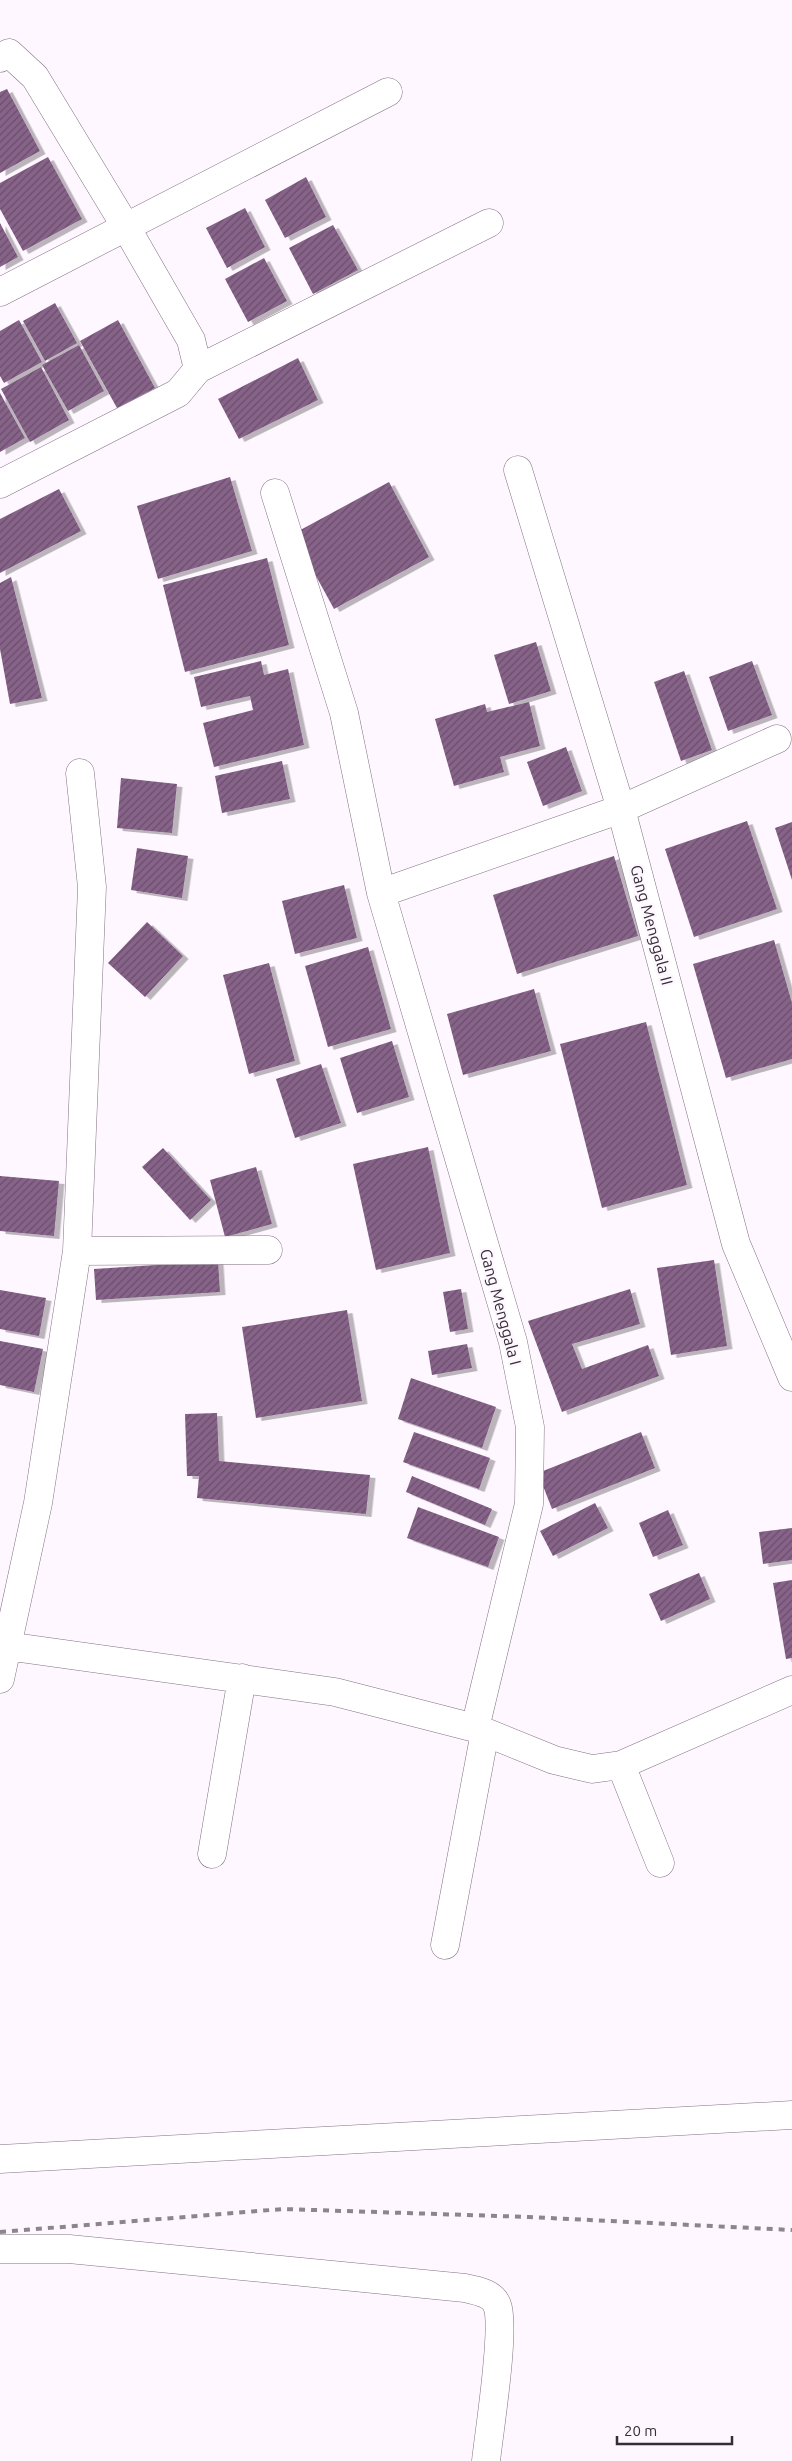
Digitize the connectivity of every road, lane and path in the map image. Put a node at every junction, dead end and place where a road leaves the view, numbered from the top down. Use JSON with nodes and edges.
{"nodes":[{"id":1,"x":3,"y":53,"type":"edge"},
{"id":2,"x":388,"y":92,"type":"dead end"},
{"id":3,"x":489,"y":222,"type":"dead end"},
{"id":4,"x":126,"y":227,"type":"junction"},
{"id":5,"x":0,"y":292,"type":"edge"},
{"id":6,"x":198,"y":369,"type":"junction"},
{"id":7,"x":518,"y":470,"type":"dead end"},
{"id":8,"x":0,"y":484,"type":"edge"},
{"id":9,"x":275,"y":493,"type":"dead end"},
{"id":10,"x":777,"y":739,"type":"dead end"},
{"id":11,"x":80,"y":774,"type":"dead end"},
{"id":12,"x":621,"y":809,"type":"junction"},
{"id":13,"x":380,"y":893,"type":"junction"},
{"id":14,"x":268,"y":1250,"type":"dead end"},
{"id":15,"x":77,"y":1251,"type":"junction"},
{"id":16,"x":792,"y":1377,"type":"edge"},
{"id":17,"x":3,"y":1646,"type":"edge"},
{"id":18,"x":242,"y":1678,"type":"junction"},
{"id":19,"x":0,"y":1679,"type":"edge"},
{"id":20,"x":792,"y":1690,"type":"edge"},
{"id":21,"x":480,"y":1730,"type":"junction"},
{"id":22,"x":621,"y":1765,"type":"junction"},
{"id":23,"x":212,"y":1854,"type":"dead end"},
{"id":24,"x":660,"y":1863,"type":"dead end"},
{"id":25,"x":445,"y":1946,"type":"dead end"},
{"id":26,"x":792,"y":2115,"type":"edge"},
{"id":27,"x":0,"y":2159,"type":"edge"},
{"id":28,"x":0,"y":2249,"type":"edge"},
{"id":29,"x":486,"y":2461,"type":"edge"}],
"edges":[{"from":1,"to":4,"type":"street"},
{"from":2,"to":4,"type":"street"},
{"from":3,"to":6,"type":"street"},
{"from":4,"to":5,"type":"street"},
{"from":4,"to":6,"type":"street"},
{"from":6,"to":8,"type":"street"},
{"from":7,"to":12,"type":"street","name":"Gang Menggala II"},
{"from":9,"to":13,"type":"street","name":"Gang Menggala I"},
{"from":10,"to":12,"type":"street"},
{"from":11,"to":15,"type":"street"},
{"from":12,"to":13,"type":"street"},
{"from":12,"to":16,"type":"street","name":"Gang Menggala II"},
{"from":13,"to":21,"type":"street","name":"Gang Menggala I"},
{"from":14,"to":15,"type":"street"},
{"from":15,"to":17,"type":"street"},
{"from":17,"to":18,"type":"street"},
{"from":17,"to":19,"type":"street"},
{"from":18,"to":21,"type":"street"},
{"from":18,"to":23,"type":"street"},
{"from":20,"to":22,"type":"street"},
{"from":21,"to":22,"type":"street"},
{"from":21,"to":25,"type":"street","name":"Gang Menggala I"},
{"from":22,"to":24,"type":"street"},
{"from":26,"to":27,"type":"street"},
{"from":28,"to":29,"type":"street"}]}
